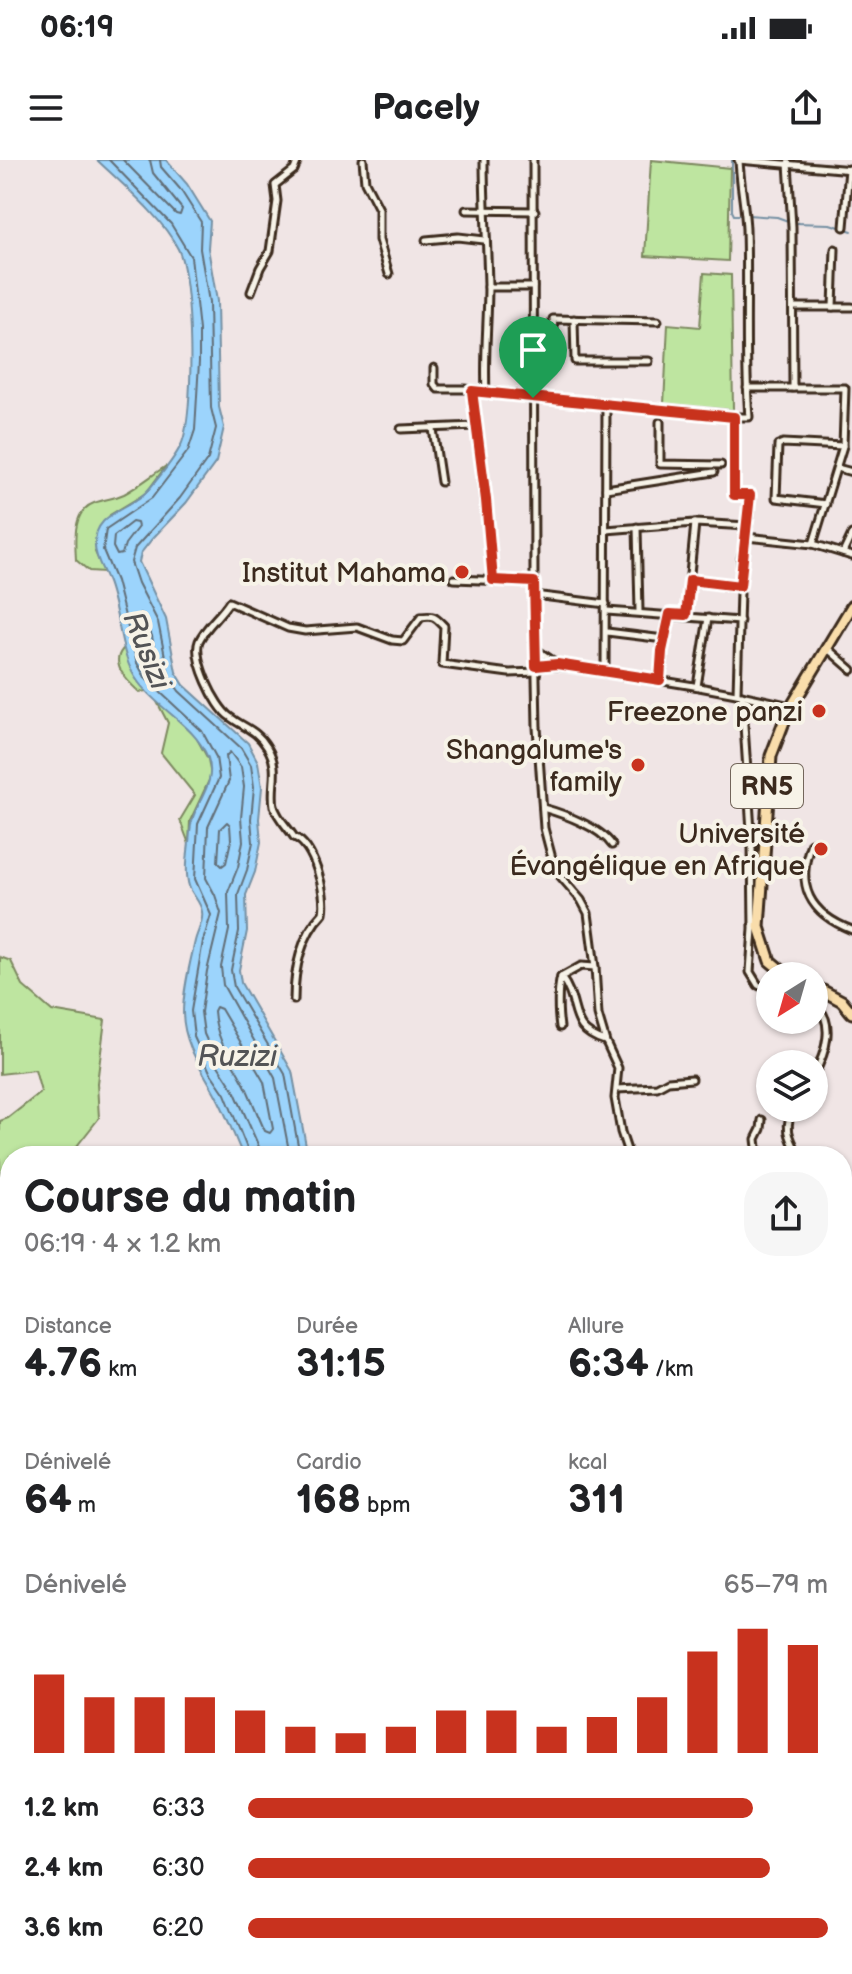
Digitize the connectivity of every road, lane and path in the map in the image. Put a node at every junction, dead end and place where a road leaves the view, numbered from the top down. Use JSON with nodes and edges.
{"nodes":[{"id":1,"x":298,"y":160,"type":"edge"},
{"id":2,"x":363,"y":160,"type":"edge"},
{"id":3,"x":484,"y":160,"type":"edge"},
{"id":4,"x":533,"y":160,"type":"edge"},
{"id":5,"x":738,"y":160,"type":"edge"},
{"id":6,"x":788,"y":163,"type":"junction"},
{"id":7,"x":850,"y":170,"type":"edge"},
{"id":8,"x":485,"y":209,"type":"junction"},
{"id":9,"x":466,"y":210,"type":"dead end"},
{"id":10,"x":535,"y":211,"type":"junction"},
{"id":11,"x":844,"y":227,"type":"dead end"},
{"id":12,"x":426,"y":240,"type":"dead end"},
{"id":13,"x":484,"y":240,"type":"junction"},
{"id":14,"x":835,"y":249,"type":"dead end"},
{"id":15,"x":389,"y":274,"type":"dead end"},
{"id":16,"x":488,"y":287,"type":"junction"},
{"id":17,"x":533,"y":287,"type":"junction"},
{"id":18,"x":251,"y":292,"type":"dead end"},
{"id":19,"x":794,"y":307,"type":"junction"},
{"id":20,"x":833,"y":307,"type":"junction"},
{"id":21,"x":852,"y":307,"type":"edge"},
{"id":22,"x":574,"y":319,"type":"junction"},
{"id":23,"x":658,"y":321,"type":"dead end"},
{"id":24,"x":533,"y":360,"type":"junction"},
{"id":25,"x":649,"y":361,"type":"dead end"},
{"id":26,"x":434,"y":368,"type":"dead end"},
{"id":27,"x":747,"y":388,"type":"junction"},
{"id":28,"x":793,"y":388,"type":"junction"},
{"id":29,"x":472,"y":391,"type":"junction"},
{"id":30,"x":486,"y":392,"type":"junction"},
{"id":31,"x":533,"y":398,"type":"junction"},
{"id":32,"x":606,"y":404,"type":"junction"},
{"id":33,"x":734,"y":417,"type":"junction"},
{"id":34,"x":660,"y":422,"type":"dead end"},
{"id":35,"x":476,"y":426,"type":"junction"},
{"id":36,"x":401,"y":429,"type":"dead end"},
{"id":37,"x":433,"y":429,"type":"junction"},
{"id":38,"x":848,"y":430,"type":"edge"},
{"id":39,"x":843,"y":446,"type":"junction"},
{"id":40,"x":690,"y":465,"type":"junction"},
{"id":41,"x":721,"y":465,"type":"dead end"},
{"id":42,"x":837,"y":468,"type":"junction"},
{"id":43,"x":714,"y":472,"type":"dead end"},
{"id":44,"x":852,"y":472,"type":"edge"},
{"id":45,"x":690,"y":475,"type":"junction"},
{"id":46,"x":441,"y":482,"type":"dead end"},
{"id":47,"x":606,"y":489,"type":"junction"},
{"id":48,"x":826,"y":504,"type":"junction"},
{"id":49,"x":695,"y":523,"type":"junction"},
{"id":50,"x":748,"y":526,"type":"junction"},
{"id":51,"x":637,"y":527,"type":"junction"},
{"id":52,"x":606,"y":530,"type":"junction"},
{"id":53,"x":852,"y":534,"type":"edge"},
{"id":54,"x":746,"y":537,"type":"junction"},
{"id":55,"x":813,"y":544,"type":"junction"},
{"id":56,"x":843,"y":553,"type":"junction"},
{"id":57,"x":852,"y":556,"type":"edge"},
{"id":58,"x":454,"y":579,"type":"dead end"},
{"id":59,"x":493,"y":580,"type":"junction"},
{"id":60,"x":690,"y":580,"type":"junction"},
{"id":61,"x":534,"y":582,"type":"junction"},
{"id":62,"x":740,"y":586,"type":"junction"},
{"id":63,"x":534,"y":595,"type":"junction"},
{"id":64,"x":852,"y":606,"type":"edge"},
{"id":65,"x":607,"y":607,"type":"junction"},
{"id":66,"x":639,"y":611,"type":"junction"},
{"id":67,"x":670,"y":614,"type":"junction"},
{"id":68,"x":686,"y":615,"type":"junction"},
{"id":69,"x":708,"y":618,"type":"junction"},
{"id":70,"x":740,"y":621,"type":"junction"},
{"id":71,"x":607,"y":632,"type":"junction"},
{"id":72,"x":664,"y":639,"type":"junction"},
{"id":73,"x":827,"y":648,"type":"junction"},
{"id":74,"x":537,"y":650,"type":"junction"},
{"id":75,"x":557,"y":664,"type":"junction"},
{"id":76,"x":536,"y":669,"type":"junction"},
{"id":77,"x":852,"y":670,"type":"edge"},
{"id":78,"x":605,"y":673,"type":"junction"},
{"id":79,"x":660,"y":680,"type":"junction"},
{"id":80,"x":697,"y":686,"type":"junction"},
{"id":81,"x":740,"y":694,"type":"junction"},
{"id":82,"x":793,"y":706,"type":"junction"},
{"id":83,"x":543,"y":808,"type":"junction"},
{"id":84,"x":811,"y":843,"type":"dead end"},
{"id":85,"x":612,"y":845,"type":"dead end"},
{"id":86,"x":852,"y":930,"type":"edge"},
{"id":87,"x":771,"y":962,"type":"edge"},
{"id":88,"x":595,"y":967,"type":"junction"},
{"id":89,"x":561,"y":977,"type":"junction"},
{"id":90,"x":756,"y":982,"type":"edge"},
{"id":91,"x":828,"y":994,"type":"edge"},
{"id":92,"x":294,"y":1000,"type":"dead end"},
{"id":93,"x":852,"y":1013,"type":"edge"},
{"id":94,"x":560,"y":1027,"type":"dead end"},
{"id":95,"x":606,"y":1042,"type":"junction"},
{"id":96,"x":692,"y":1079,"type":"dead end"},
{"id":97,"x":617,"y":1089,"type":"junction"},
{"id":98,"x":761,"y":1122,"type":"edge"},
{"id":99,"x":787,"y":1122,"type":"edge"},
{"id":100,"x":626,"y":1146,"type":"edge"},
{"id":101,"x":757,"y":1146,"type":"edge"},
{"id":102,"x":794,"y":1146,"type":"edge"}],
"edges":[{"from":1,"to":18,"type":"street"},
{"from":2,"to":15,"type":"street"},
{"from":3,"to":8,"type":"street"},
{"from":4,"to":10,"type":"street"},
{"from":5,"to":6,"type":"street"},
{"from":5,"to":27,"type":"street"},
{"from":6,"to":7,"type":"street"},
{"from":6,"to":19,"type":"street"},
{"from":7,"to":11,"type":"street"},
{"from":8,"to":9,"type":"street"},
{"from":8,"to":10,"type":"street"},
{"from":8,"to":13,"type":"street"},
{"from":10,"to":17,"type":"street"},
{"from":12,"to":13,"type":"street"},
{"from":13,"to":16,"type":"street"},
{"from":14,"to":20,"type":"street"},
{"from":16,"to":17,"type":"street"},
{"from":16,"to":30,"type":"street"},
{"from":17,"to":24,"type":"street"},
{"from":19,"to":20,"type":"street"},
{"from":19,"to":28,"type":"street"},
{"from":20,"to":21,"type":"street"},
{"from":22,"to":23,"type":"street"},
{"from":22,"to":24,"type":"street"},
{"from":22,"to":25,"type":"street"},
{"from":24,"to":31,"type":"street"},
{"from":26,"to":29,"type":"street"},
{"from":27,"to":28,"type":"street"},
{"from":27,"to":33,"type":"street"},
{"from":28,"to":38,"type":"street"},
{"from":29,"to":30,"type":"street"},
{"from":29,"to":35,"type":"street"},
{"from":30,"to":31,"type":"street"},
{"from":31,"to":32,"type":"street"},
{"from":31,"to":61,"type":"street"},
{"from":32,"to":33,"type":"street"},
{"from":32,"to":47,"type":"street"},
{"from":33,"to":50,"type":"street"},
{"from":34,"to":40,"type":"street"},
{"from":35,"to":37,"type":"street"},
{"from":35,"to":59,"type":"street"},
{"from":36,"to":37,"type":"street"},
{"from":37,"to":46,"type":"street"},
{"from":38,"to":39,"type":"street"},
{"from":39,"to":42,"type":"street"},
{"from":39,"to":48,"type":"street"},
{"from":40,"to":41,"type":"street"},
{"from":40,"to":45,"type":"street"},
{"from":42,"to":44,"type":"street"},
{"from":42,"to":48,"type":"street"},
{"from":43,"to":45,"type":"street"},
{"from":45,"to":47,"type":"street"},
{"from":47,"to":52,"type":"street"},
{"from":48,"to":55,"type":"street"},
{"from":49,"to":50,"type":"street"},
{"from":49,"to":51,"type":"street"},
{"from":49,"to":60,"type":"street"},
{"from":50,"to":54,"type":"street"},
{"from":51,"to":52,"type":"street"},
{"from":51,"to":66,"type":"street"},
{"from":52,"to":65,"type":"street"},
{"from":53,"to":56,"type":"street"},
{"from":54,"to":55,"type":"street"},
{"from":54,"to":62,"type":"street"},
{"from":55,"to":56,"type":"street"},
{"from":56,"to":57,"type":"street"},
{"from":58,"to":59,"type":"street"},
{"from":59,"to":61,"type":"street"},
{"from":60,"to":62,"type":"street"},
{"from":60,"to":68,"type":"street"},
{"from":61,"to":63,"type":"street"},
{"from":62,"to":70,"type":"street"},
{"from":63,"to":65,"type":"street"},
{"from":63,"to":74,"type":"street"},
{"from":64,"to":73,"type":"highway","number":"RN5"},
{"from":65,"to":66,"type":"street"},
{"from":65,"to":71,"type":"street"},
{"from":66,"to":67,"type":"street"},
{"from":67,"to":68,"type":"street"},
{"from":67,"to":72,"type":"street"},
{"from":68,"to":69,"type":"street"},
{"from":69,"to":70,"type":"street"},
{"from":69,"to":80,"type":"street"},
{"from":70,"to":81,"type":"street"},
{"from":71,"to":72,"type":"street"},
{"from":71,"to":78,"type":"street"},
{"from":72,"to":79,"type":"street"},
{"from":73,"to":77,"type":"street"},
{"from":73,"to":82,"type":"highway","number":"RN5"},
{"from":74,"to":75,"type":"street"},
{"from":74,"to":76,"type":"street"},
{"from":75,"to":76,"type":"street"},
{"from":75,"to":78,"type":"street"},
{"from":76,"to":83,"type":"street"},
{"from":76,"to":92,"type":"street"},
{"from":78,"to":79,"type":"street"},
{"from":79,"to":80,"type":"street"},
{"from":80,"to":81,"type":"street"},
{"from":81,"to":82,"type":"street"},
{"from":81,"to":90,"type":"street"},
{"from":82,"to":87,"type":"highway","number":"RN5"},
{"from":83,"to":85,"type":"street"},
{"from":83,"to":88,"type":"street"},
{"from":84,"to":86,"type":"street"},
{"from":88,"to":89,"type":"street"},
{"from":88,"to":95,"type":"street"},
{"from":89,"to":94,"type":"street"},
{"from":89,"to":95,"type":"street"},
{"from":91,"to":93,"type":"highway"},
{"from":95,"to":97,"type":"street"},
{"from":96,"to":97,"type":"street"},
{"from":97,"to":100,"type":"street"},
{"from":98,"to":101,"type":"street"},
{"from":99,"to":102,"type":"street"}]}
